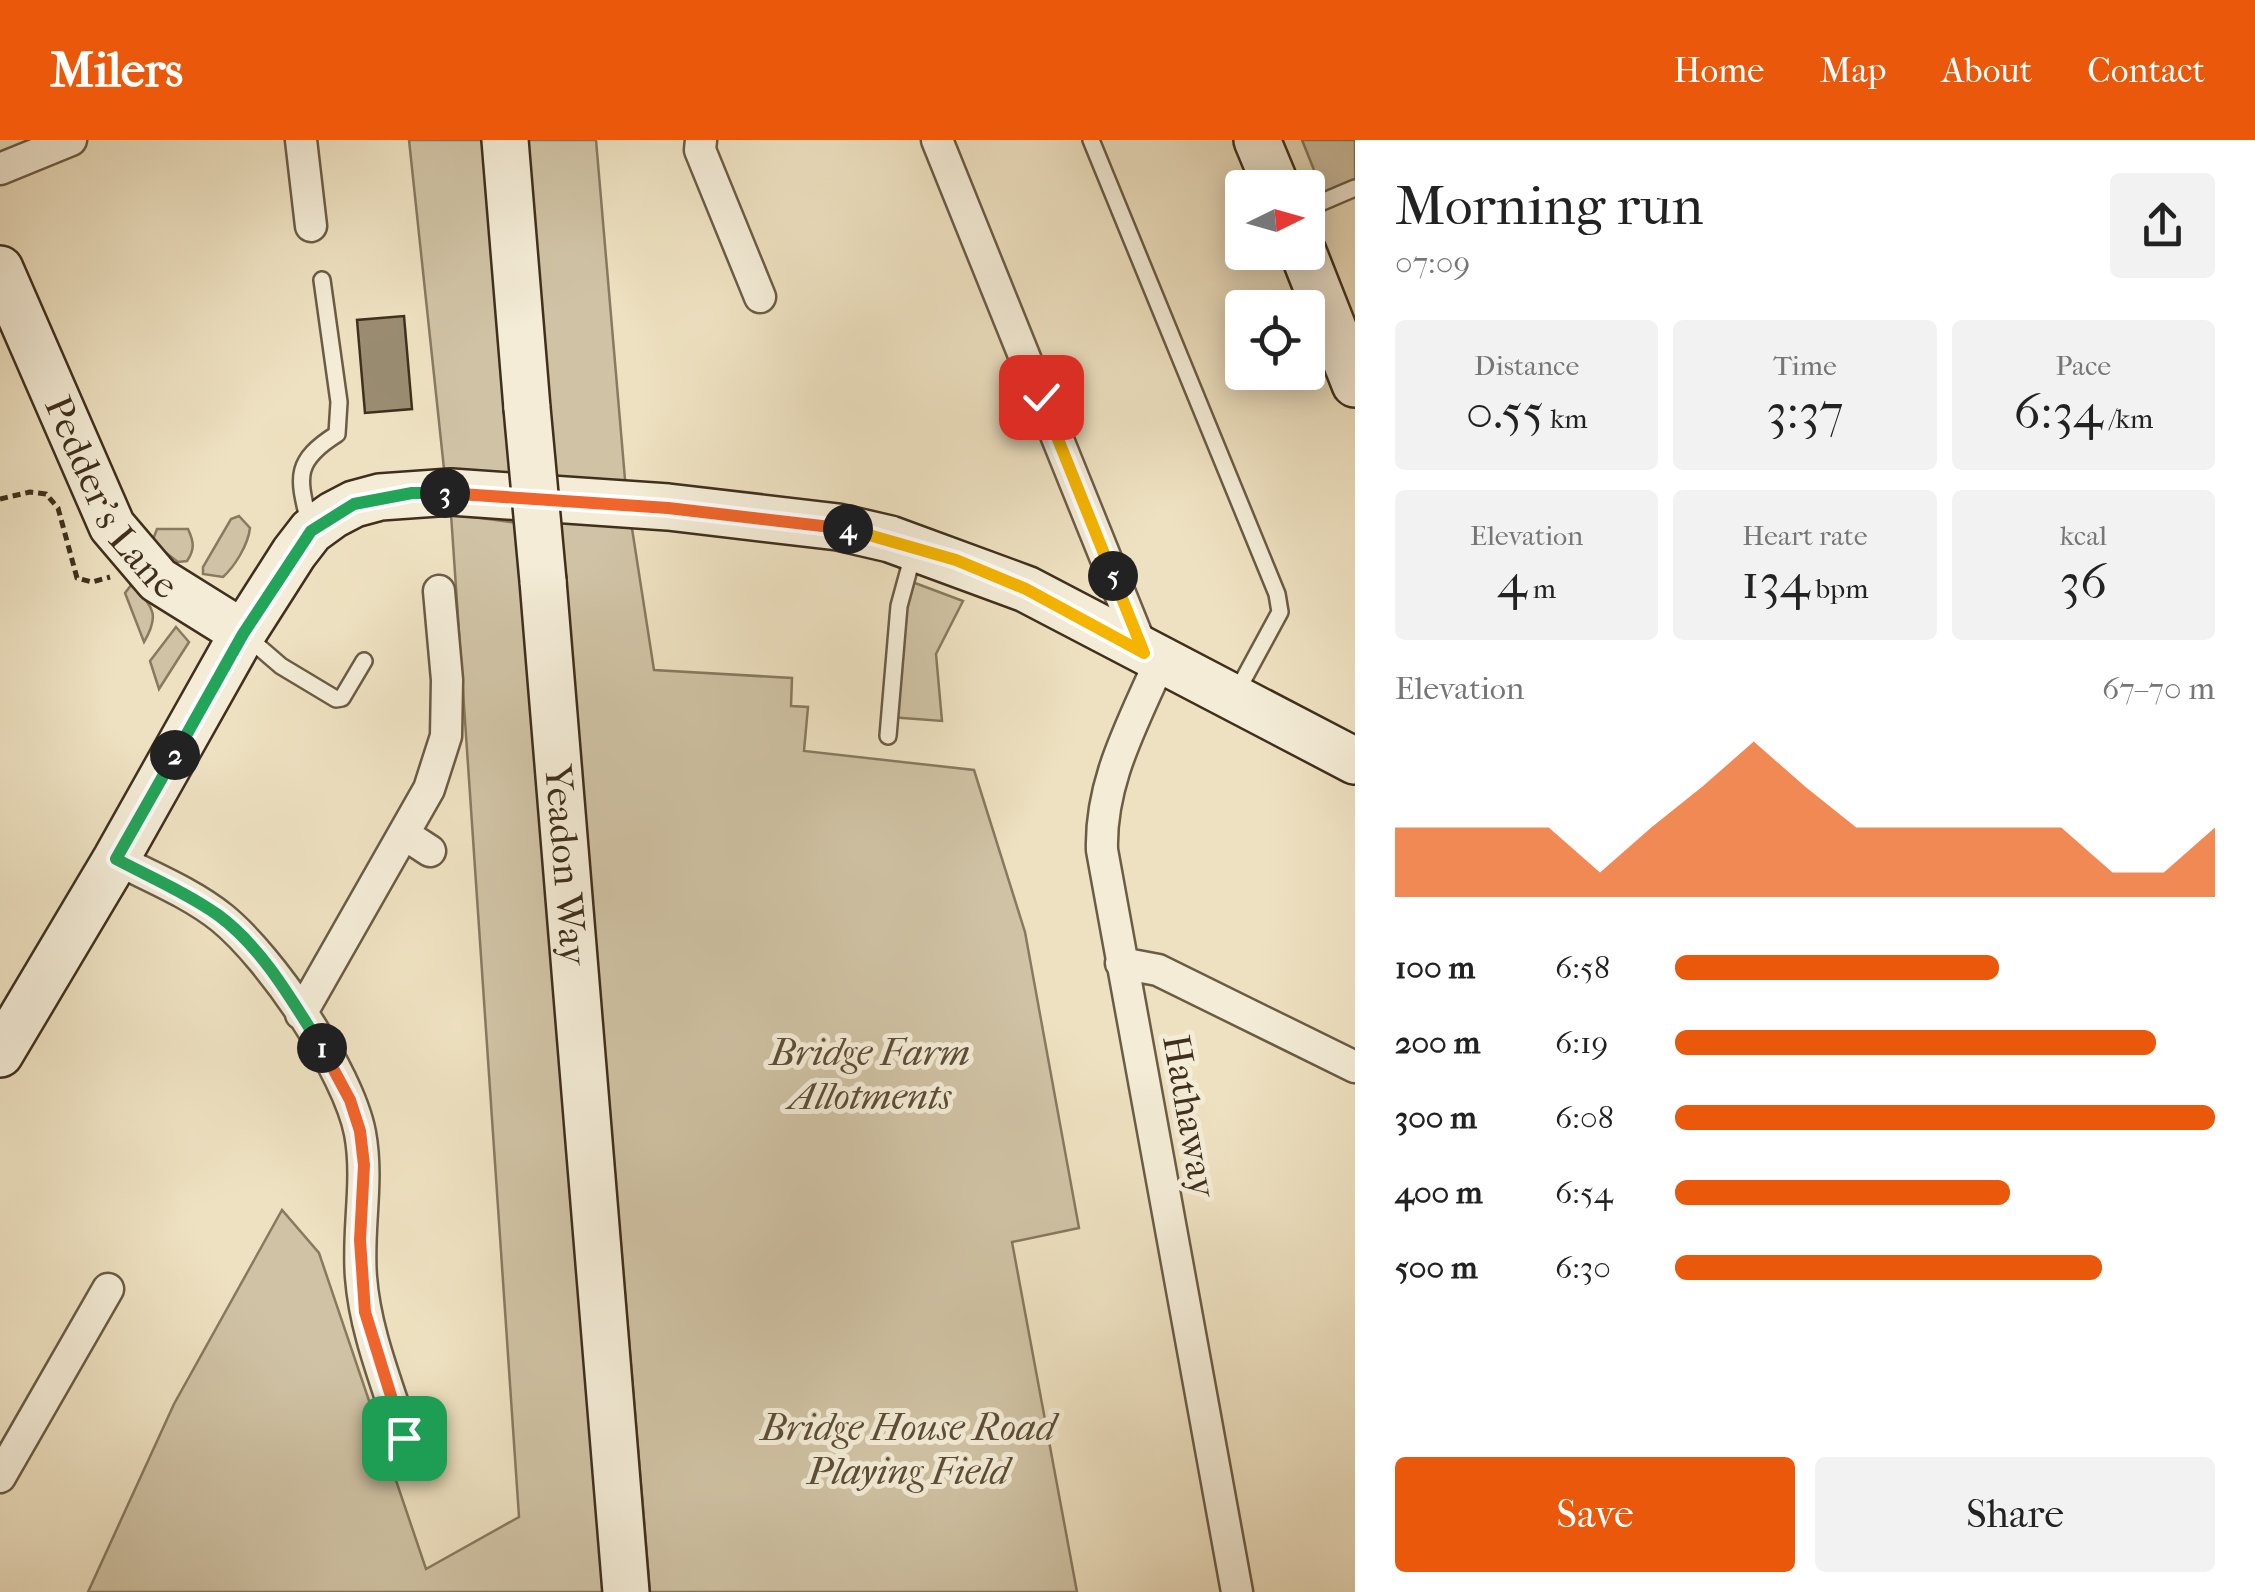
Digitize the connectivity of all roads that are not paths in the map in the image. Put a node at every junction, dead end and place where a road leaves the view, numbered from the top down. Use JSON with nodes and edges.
{"nodes":[{"id":1,"x":70,"y":140,"type":"edge"},
{"id":2,"x":301,"y":140,"type":"edge"},
{"id":3,"x":505,"y":140,"type":"edge"},
{"id":4,"x":701,"y":140,"type":"edge"},
{"id":5,"x":937,"y":140,"type":"edge"},
{"id":6,"x":1091,"y":140,"type":"edge"},
{"id":7,"x":1257,"y":140,"type":"edge"},
{"id":8,"x":0,"y":168,"type":"edge"},
{"id":9,"x":1270,"y":170,"type":"edge"},
{"id":10,"x":1355,"y":188,"type":"edge"},
{"id":11,"x":1325,"y":201,"type":"edge"},
{"id":12,"x":311,"y":226,"type":"dead end"},
{"id":13,"x":0,"y":270,"type":"edge"},
{"id":14,"x":1310,"y":270,"type":"edge"},
{"id":15,"x":322,"y":280,"type":"dead end"},
{"id":16,"x":760,"y":297,"type":"dead end"},
{"id":17,"x":1355,"y":384,"type":"edge"},
{"id":18,"x":311,"y":531,"type":"junction"},
{"id":19,"x":916,"y":547,"type":"junction"},
{"id":20,"x":439,"y":592,"type":"dead end"},
{"id":21,"x":243,"y":634,"type":"junction"},
{"id":22,"x":1152,"y":657,"type":"junction"},
{"id":23,"x":364,"y":662,"type":"dead end"},
{"id":24,"x":1233,"y":699,"type":"junction"},
{"id":25,"x":888,"y":736,"type":"dead end"},
{"id":26,"x":1355,"y":761,"type":"edge"},
{"id":27,"x":116,"y":859,"type":"junction"},
{"id":28,"x":1121,"y":962,"type":"junction"},
{"id":29,"x":300,"y":1014,"type":"junction"},
{"id":30,"x":0,"y":1054,"type":"edge"},
{"id":31,"x":1355,"y":1067,"type":"edge"},
{"id":32,"x":108,"y":1289,"type":"dead end"},
{"id":33,"x":404,"y":1438,"type":"dead end"},
{"id":34,"x":0,"y":1476,"type":"edge"},
{"id":35,"x":626,"y":1592,"type":"edge"},
{"id":36,"x":1237,"y":1592,"type":"edge"}],
"edges":[{"from":1,"to":8,"type":"street"},
{"from":2,"to":12,"type":"street"},
{"from":3,"to":35,"type":"street","name":"Yeadon Way","bridge":true},
{"from":4,"to":16,"type":"street"},
{"from":5,"to":22,"type":"street"},
{"from":6,"to":24,"type":"lane"},
{"from":7,"to":9,"type":"street"},
{"from":10,"to":11,"type":"lane"},
{"from":13,"to":21,"type":"street","name":"Pedder's Lane"},
{"from":14,"to":17,"type":"street"},
{"from":15,"to":18,"type":"lane"},
{"from":18,"to":19,"type":"street"},
{"from":18,"to":21,"type":"street"},
{"from":19,"to":22,"type":"street"},
{"from":19,"to":25,"type":"lane"},
{"from":20,"to":29,"type":"street"},
{"from":21,"to":23,"type":"lane"},
{"from":21,"to":27,"type":"street"},
{"from":22,"to":24,"type":"street"},
{"from":22,"to":28,"type":"street","name":"Hathaway"},
{"from":24,"to":26,"type":"street"},
{"from":27,"to":29,"type":"street"},
{"from":27,"to":30,"type":"street"},
{"from":28,"to":31,"type":"street"},
{"from":28,"to":36,"type":"street","name":"Hathaway"},
{"from":29,"to":33,"type":"street"},
{"from":32,"to":34,"type":"street"}]}
